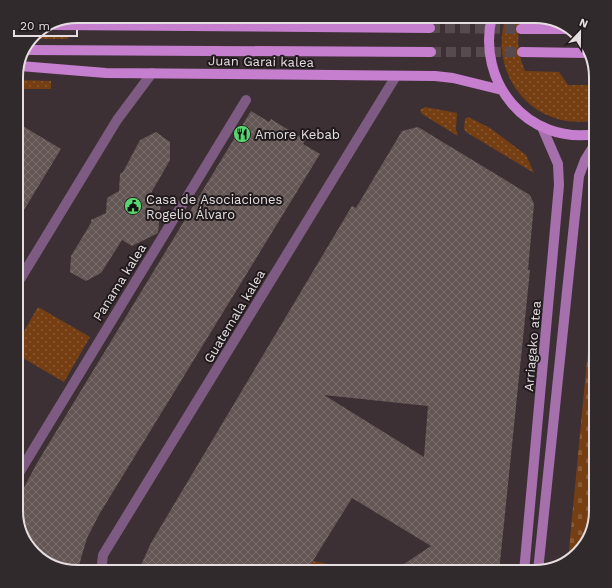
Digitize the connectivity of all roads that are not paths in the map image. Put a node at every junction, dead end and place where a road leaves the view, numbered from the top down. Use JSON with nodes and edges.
{"nodes":[{"id":1,"x":491,"y":23,"type":"edge"},
{"id":2,"x":63,"y":25,"type":"edge"},
{"id":3,"x":430,"y":28,"type":"tunnel mouth"},
{"id":4,"x":521,"y":29,"type":"tunnel mouth"},
{"id":5,"x":560,"y":29,"type":"edge"},
{"id":6,"x":31,"y":50,"type":"edge"},
{"id":7,"x":431,"y":52,"type":"tunnel mouth"},
{"id":8,"x":522,"y":52,"type":"tunnel mouth"},
{"id":9,"x":569,"y":53,"type":"junction"},
{"id":10,"x":583,"y":53,"type":"edge"},
{"id":11,"x":585,"y":58,"type":"edge"},
{"id":12,"x":24,"y":66,"type":"edge"},
{"id":13,"x":152,"y":73,"type":"junction"},
{"id":14,"x":396,"y":76,"type":"junction"},
{"id":15,"x":502,"y":90,"type":"junction"},
{"id":16,"x":246,"y":100,"type":"dead end"},
{"id":17,"x":542,"y":127,"type":"junction"},
{"id":18,"x":589,"y":134,"type":"edge"},
{"id":19,"x":589,"y":153,"type":"edge"},
{"id":20,"x":23,"y":274,"type":"edge"},
{"id":21,"x":23,"y":466,"type":"edge"},
{"id":22,"x":102,"y":565,"type":"edge"},
{"id":23,"x":525,"y":565,"type":"edge"},
{"id":24,"x":539,"y":565,"type":"edge"}],
"edges":[{"from":1,"to":15,"type":"main road"},
{"from":2,"to":3,"type":"main road"},
{"from":4,"to":5,"type":"main road"},
{"from":6,"to":7,"type":"main road","name":"Juan Garai kalea"},
{"from":8,"to":9,"type":"main road"},
{"from":9,"to":10,"type":"main road"},
{"from":9,"to":11,"type":"main road"},
{"from":12,"to":13,"type":"main road","name":"Juan Garai kalea"},
{"from":13,"to":14,"type":"main road","name":"Juan Garai kalea"},
{"from":13,"to":20,"type":"street"},
{"from":14,"to":15,"type":"main road","name":"Juan Garai kalea"},
{"from":14,"to":22,"type":"street","name":"Guatemala kalea"},
{"from":15,"to":17,"type":"main road"},
{"from":16,"to":21,"type":"street","name":"Panama kalea"},
{"from":17,"to":18,"type":"main road"},
{"from":17,"to":23,"type":"main road","name":"Arriagako atea"},
{"from":19,"to":24,"type":"main road"}]}
